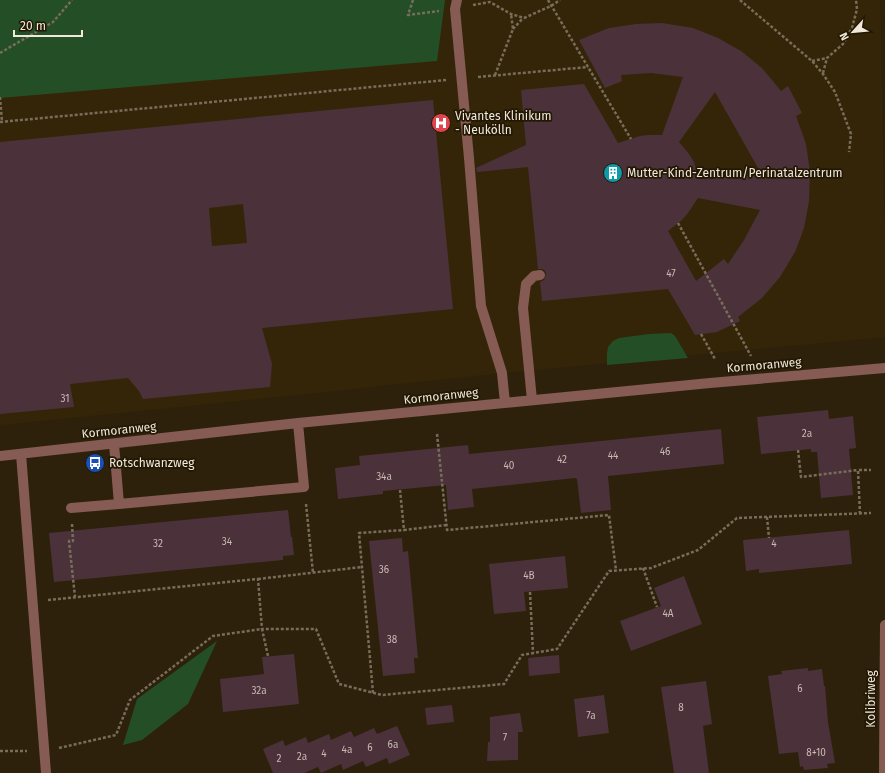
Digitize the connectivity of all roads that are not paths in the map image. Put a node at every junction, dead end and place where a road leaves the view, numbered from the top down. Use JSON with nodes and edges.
{"nodes":[{"id":1,"x":456,"y":4,"type":"edge"},
{"id":2,"x":540,"y":275,"type":"dead end"},
{"id":3,"x":885,"y":368,"type":"edge"},
{"id":4,"x":532,"y":400,"type":"junction"},
{"id":5,"x":505,"y":403,"type":"junction"},
{"id":6,"x":298,"y":423,"type":"junction"},
{"id":7,"x":114,"y":444,"type":"junction"},
{"id":8,"x":21,"y":454,"type":"junction"},
{"id":9,"x":0,"y":456,"type":"edge"},
{"id":10,"x":119,"y":504,"type":"junction"},
{"id":11,"x":71,"y":508,"type":"road end"},
{"id":12,"x":885,"y":625,"type":"edge"},
{"id":13,"x":46,"y":773,"type":"edge"},
{"id":14,"x":884,"y":773,"type":"edge"}],
"edges":[{"from":1,"to":5,"type":"street"},
{"from":2,"to":4,"type":"street"},
{"from":3,"to":4,"type":"street","name":"Kormoranweg"},
{"from":4,"to":5,"type":"street","name":"Kormoranweg"},
{"from":5,"to":6,"type":"street","name":"Kormoranweg"},
{"from":6,"to":7,"type":"street","name":"Kormoranweg"},
{"from":6,"to":10,"type":"street"},
{"from":7,"to":8,"type":"street","name":"Kormoranweg"},
{"from":7,"to":10,"type":"street"},
{"from":8,"to":9,"type":"street","name":"Kormoranweg"},
{"from":8,"to":13,"type":"street"},
{"from":10,"to":11,"type":"street"},
{"from":12,"to":14,"type":"street","name":"Kolibriweg"}]}
